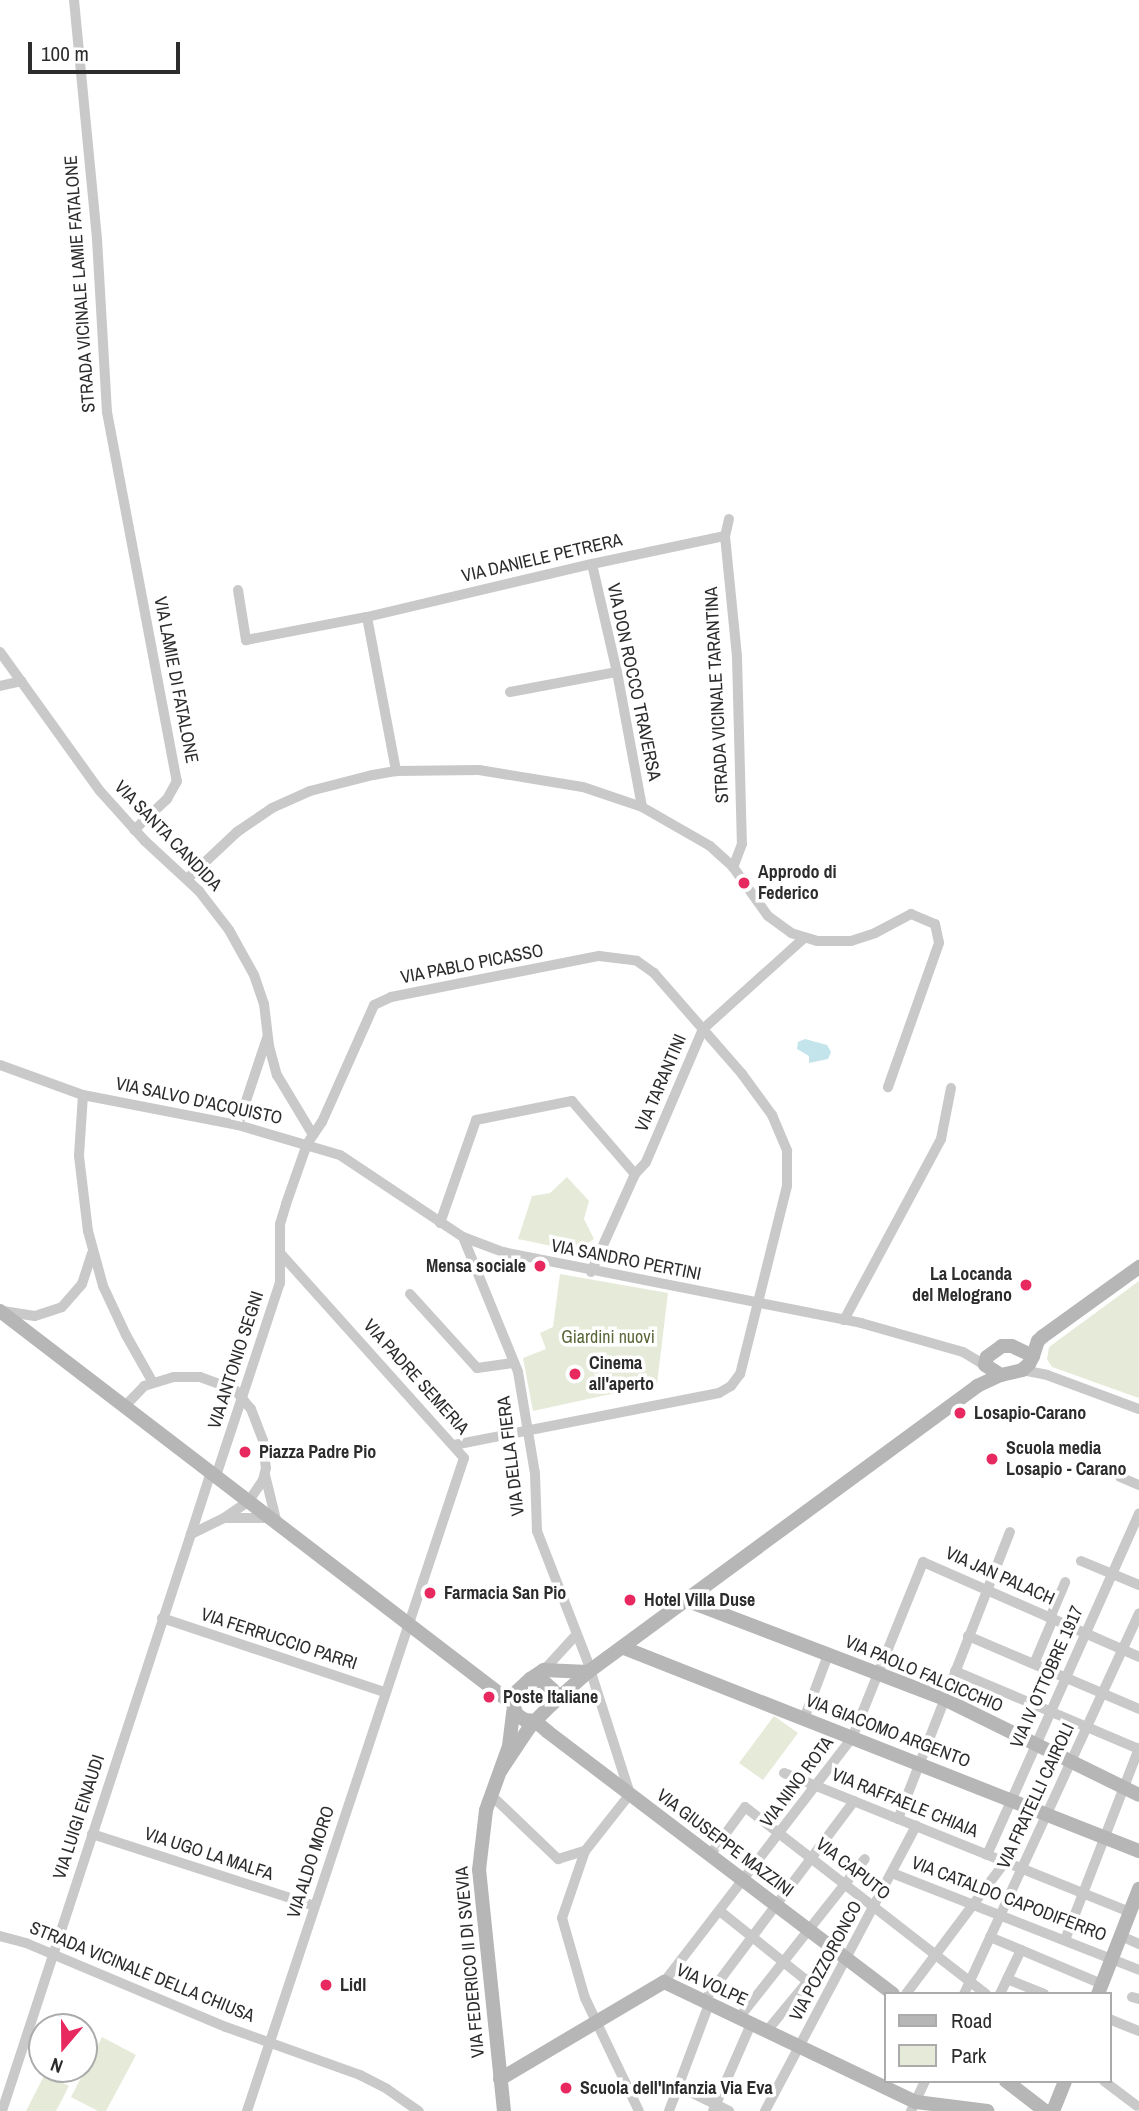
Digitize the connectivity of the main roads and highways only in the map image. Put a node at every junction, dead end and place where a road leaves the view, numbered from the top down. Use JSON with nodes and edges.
{"nodes":[{"id":1,"x":1139,"y":1267,"type":"edge"},
{"id":2,"x":0,"y":1311,"type":"edge"},
{"id":3,"x":1038,"y":1341,"type":"junction"},
{"id":4,"x":1012,"y":1346,"type":"junction"},
{"id":5,"x":1033,"y":1356,"type":"junction"},
{"id":6,"x":991,"y":1370,"type":"junction"},
{"id":7,"x":688,"y":1601,"type":"junction"},
{"id":8,"x":624,"y":1648,"type":"junction"},
{"id":9,"x":588,"y":1672,"type":"junction"},
{"id":10,"x":530,"y":1679,"type":"junction"},
{"id":11,"x":552,"y":1704,"type":"junction"},
{"id":12,"x":513,"y":1705,"type":"junction"},
{"id":13,"x":535,"y":1721,"type":"junction"},
{"id":14,"x":501,"y":1770,"type":"junction"},
{"id":15,"x":1139,"y":1795,"type":"edge"},
{"id":16,"x":1139,"y":1851,"type":"edge"},
{"id":17,"x":1139,"y":1889,"type":"edge"},
{"id":18,"x":1100,"y":1989,"type":"edge"},
{"id":19,"x":890,"y":1992,"type":"edge"},
{"id":20,"x":500,"y":2079,"type":"junction"},
{"id":21,"x":1009,"y":2083,"type":"edge"},
{"id":22,"x":1064,"y":2083,"type":"edge"},
{"id":23,"x":913,"y":2107,"type":"edge"},
{"id":24,"x":503,"y":2111,"type":"edge"},
{"id":25,"x":987,"y":2111,"type":"edge"},
{"id":26,"x":1045,"y":2111,"type":"edge"},
{"id":27,"x":1053,"y":2111,"type":"edge"}],
"edges":[{"from":1,"to":3,"type":"main road"},
{"from":2,"to":12,"type":"main road"},
{"from":3,"to":4,"type":"main road"},
{"from":3,"to":5,"type":"main road"},
{"from":4,"to":5,"type":"main road"},
{"from":4,"to":6,"type":"main road"},
{"from":5,"to":6,"type":"main road"},
{"from":6,"to":7,"type":"main road"},
{"from":7,"to":8,"type":"main road"},
{"from":7,"to":15,"type":"main road","name":"VIA PAOLO FALCICCHIO"},
{"from":8,"to":9,"type":"main road"},
{"from":8,"to":16,"type":"main road","name":"VIA GIACOMO ARGENTO"},
{"from":9,"to":10,"type":"main road"},
{"from":9,"to":11,"type":"main road"},
{"from":10,"to":11,"type":"main road"},
{"from":10,"to":12,"type":"main road"},
{"from":11,"to":13,"type":"main road"},
{"from":12,"to":13,"type":"main road"},
{"from":12,"to":14,"type":"main road","name":"VIA FEDERICO II DI SVEVIA"},
{"from":13,"to":14,"type":"main road","name":"VIA FEDERICO II DI SVEVIA"},
{"from":13,"to":19,"type":"main road","name":"VIA GIUSEPPE MAZZINI"},
{"from":14,"to":20,"type":"main road","name":"VIA FEDERICO II DI SVEVIA"},
{"from":17,"to":18,"type":"main road"},
{"from":20,"to":23,"type":"main road","name":"VIA VOLPE"},
{"from":20,"to":24,"type":"main road","name":"VIA FEDERICO II DI SVEVIA"},
{"from":21,"to":26,"type":"main road"},
{"from":22,"to":27,"type":"main road"},
{"from":23,"to":25,"type":"main road","name":"VIA VOLPE"}]}
